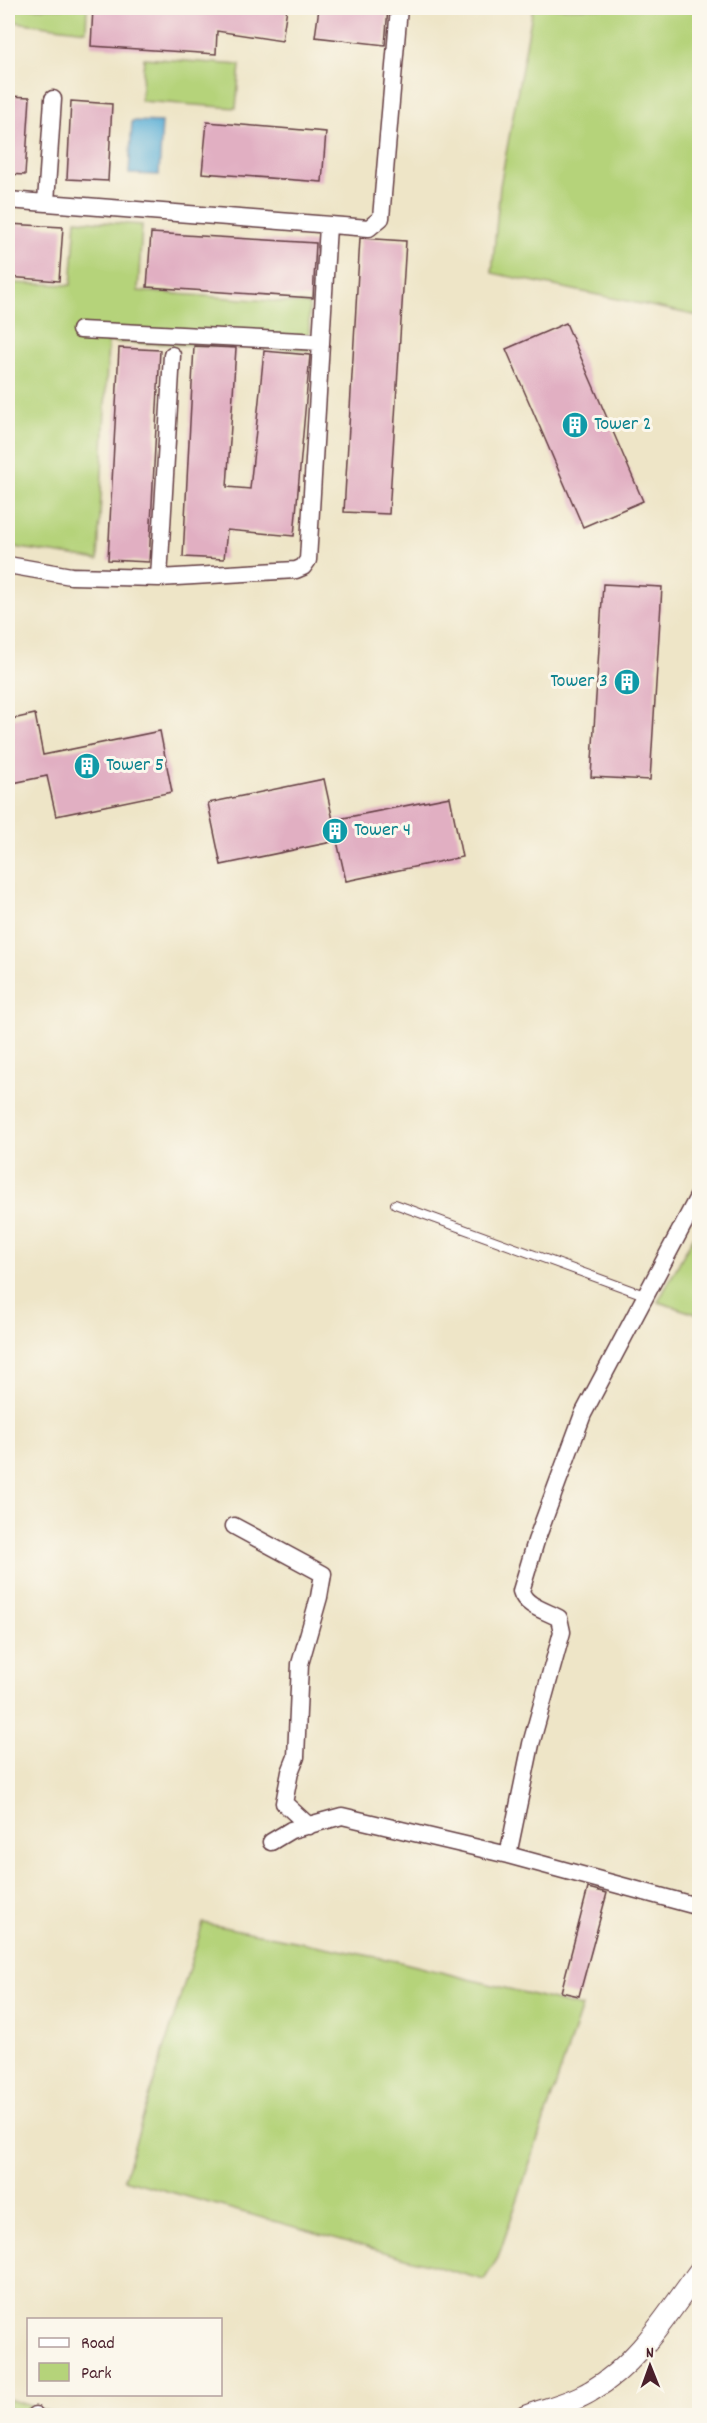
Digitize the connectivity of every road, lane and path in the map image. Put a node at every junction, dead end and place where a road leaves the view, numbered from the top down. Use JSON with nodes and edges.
{"nodes":[{"id":1,"x":399,"y":8,"type":"edge"},
{"id":2,"x":53,"y":99,"type":"dead end"},
{"id":3,"x":8,"y":200,"type":"edge"},
{"id":4,"x":46,"y":202,"type":"junction"},
{"id":5,"x":328,"y":226,"type":"junction"},
{"id":6,"x":80,"y":330,"type":"dead end"},
{"id":7,"x":321,"y":342,"type":"junction"},
{"id":8,"x":172,"y":355,"type":"dead end"},
{"id":9,"x":8,"y":565,"type":"edge"},
{"id":10,"x":159,"y":578,"type":"junction"},
{"id":11,"x":699,"y":1193,"type":"edge"},
{"id":12,"x":395,"y":1204,"type":"dead end"},
{"id":13,"x":647,"y":1296,"type":"junction"},
{"id":14,"x":234,"y":1526,"type":"dead end"},
{"id":15,"x":309,"y":1826,"type":"junction"},
{"id":16,"x":271,"y":1842,"type":"dead end"},
{"id":17,"x":508,"y":1855,"type":"junction"},
{"id":18,"x":699,"y":1907,"type":"edge"},
{"id":19,"x":699,"y":2271,"type":"edge"},
{"id":20,"x":526,"y":2415,"type":"edge"}],
"edges":[{"from":1,"to":5,"type":"street"},
{"from":2,"to":4,"type":"street"},
{"from":3,"to":4,"type":"street"},
{"from":4,"to":5,"type":"street"},
{"from":5,"to":7,"type":"street"},
{"from":6,"to":7,"type":"street"},
{"from":7,"to":10,"type":"street"},
{"from":8,"to":10,"type":"street"},
{"from":9,"to":10,"type":"street"},
{"from":11,"to":13,"type":"street"},
{"from":12,"to":13,"type":"lane"},
{"from":13,"to":17,"type":"street"},
{"from":14,"to":15,"type":"street"},
{"from":15,"to":16,"type":"street"},
{"from":15,"to":17,"type":"street"},
{"from":17,"to":18,"type":"street"},
{"from":19,"to":20,"type":"street"}]}
